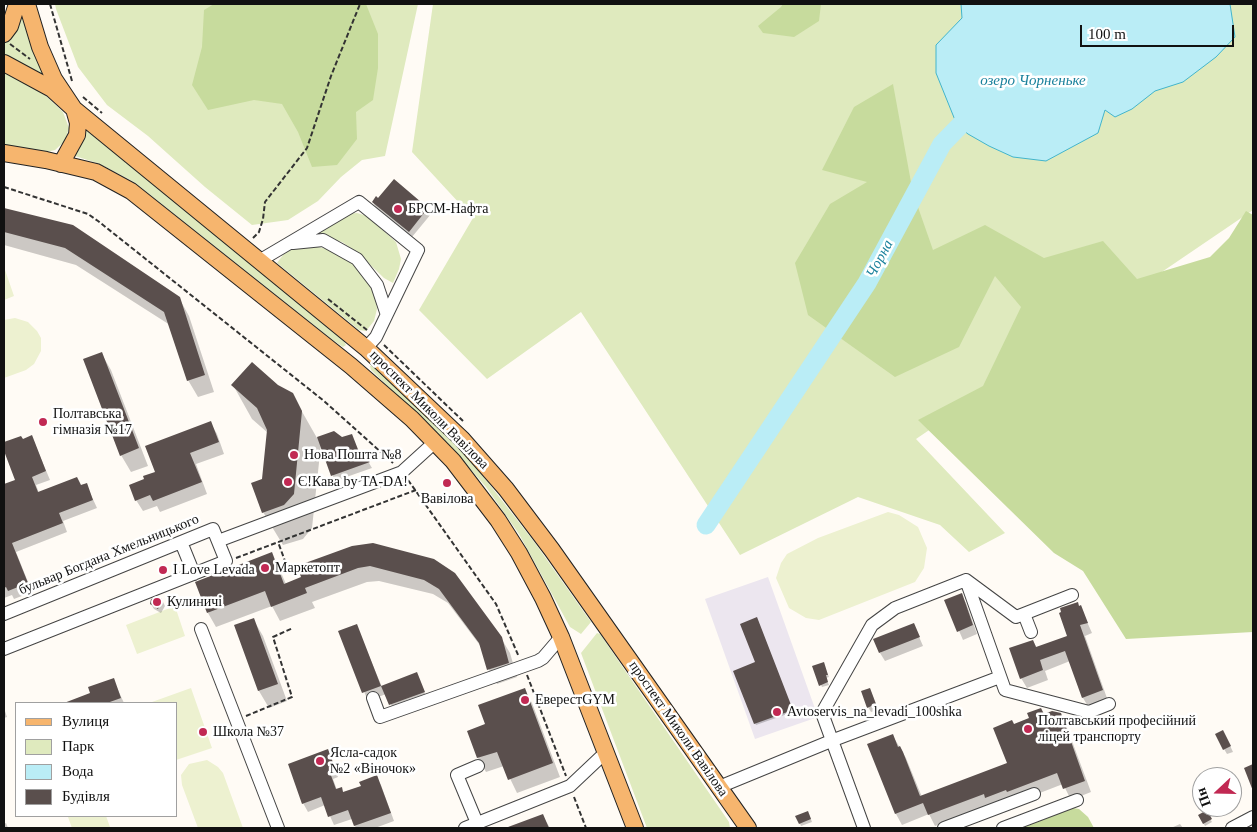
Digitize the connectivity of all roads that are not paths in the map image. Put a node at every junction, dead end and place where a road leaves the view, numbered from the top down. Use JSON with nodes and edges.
{"nodes":[{"id":1,"x":17,"y":4,"type":"edge"},
{"id":2,"x":27,"y":4,"type":"edge"},
{"id":3,"x":4,"y":34,"type":"edge"},
{"id":4,"x":4,"y":63,"type":"edge"},
{"id":5,"x":74,"y":109,"type":"junction"},
{"id":6,"x":4,"y":154,"type":"edge"},
{"id":7,"x":61,"y":164,"type":"junction"},
{"id":8,"x":288,"y":244,"type":"junction"},
{"id":9,"x":259,"y":261,"type":"junction"},
{"id":10,"x":386,"y":312,"type":"junction"},
{"id":11,"x":366,"y":348,"type":"junction"},
{"id":12,"x":351,"y":366,"type":"junction"},
{"id":13,"x":435,"y":442,"type":"junction"},
{"id":14,"x":218,"y":541,"type":"junction"},
{"id":15,"x":182,"y":542,"type":"junction"},
{"id":16,"x":194,"y":574,"type":"junction"},
{"id":17,"x":966,"y":580,"type":"junction"},
{"id":18,"x":1072,"y":596,"type":"dead end"},
{"id":19,"x":4,"y":614,"type":"edge"},
{"id":20,"x":1024,"y":614,"type":"junction"},
{"id":21,"x":201,"y":628,"type":"dead end"},
{"id":22,"x":1031,"y":632,"type":"dead end"},
{"id":23,"x":561,"y":637,"type":"junction"},
{"id":24,"x":4,"y":649,"type":"edge"},
{"id":25,"x":1000,"y":677,"type":"junction"},
{"id":26,"x":373,"y":698,"type":"dead end"},
{"id":27,"x":1109,"y":704,"type":"dead end"},
{"id":28,"x":831,"y":741,"type":"junction"},
{"id":29,"x":606,"y":752,"type":"junction"},
{"id":30,"x":478,"y":766,"type":"dead end"},
{"id":31,"x":719,"y":787,"type":"junction"},
{"id":32,"x":1034,"y":794,"type":"dead end"},
{"id":33,"x":1077,"y":800,"type":"dead end"},
{"id":34,"x":1253,"y":817,"type":"edge"},
{"id":35,"x":471,"y":826,"type":"edge"},
{"id":36,"x":278,"y":828,"type":"edge"},
{"id":37,"x":635,"y":828,"type":"edge"},
{"id":38,"x":748,"y":828,"type":"edge"},
{"id":39,"x":864,"y":828,"type":"edge"},
{"id":40,"x":944,"y":828,"type":"edge"},
{"id":41,"x":1003,"y":828,"type":"edge"},
{"id":42,"x":1232,"y":828,"type":"edge"}],
"edges":[{"from":1,"to":3,"type":"main road"},
{"from":2,"to":5,"type":"main road"},
{"from":4,"to":5,"type":"main road","name":"проспект Миколи Вавілова"},
{"from":5,"to":7,"type":"main road"},
{"from":5,"to":9,"type":"main road","name":"проспект Миколи Вавілова"},
{"from":6,"to":7,"type":"main road","name":"проспект Миколи Вавілова"},
{"from":7,"to":12,"type":"main road","name":"проспект Миколи Вавілова"},
{"from":8,"to":9,"type":"street"},
{"from":8,"to":10,"type":"street"},
{"from":8,"to":10,"type":"street"},
{"from":9,"to":11,"type":"main road","name":"проспект Миколи Вавілова"},
{"from":10,"to":11,"type":"street"},
{"from":11,"to":12,"type":"main road"},
{"from":11,"to":31,"type":"main road","name":"проспект Миколи Вавілова"},
{"from":12,"to":13,"type":"main road","name":"проспект Миколи Вавілова"},
{"from":13,"to":14,"type":"street"},
{"from":13,"to":23,"type":"main road","name":"проспект Миколи Вавілова"},
{"from":14,"to":15,"type":"street","name":"бульвар Богдана Хмельницького"},
{"from":14,"to":16,"type":"street"},
{"from":15,"to":16,"type":"street"},
{"from":15,"to":19,"type":"street","name":"бульвар Богдана Хмельницького"},
{"from":16,"to":24,"type":"street"},
{"from":17,"to":20,"type":"street"},
{"from":17,"to":25,"type":"street"},
{"from":17,"to":28,"type":"street"},
{"from":18,"to":20,"type":"street"},
{"from":20,"to":22,"type":"street"},
{"from":21,"to":36,"type":"street"},
{"from":23,"to":26,"type":"street"},
{"from":23,"to":29,"type":"main road","name":"проспект Миколи Вавілова"},
{"from":25,"to":27,"type":"street"},
{"from":25,"to":28,"type":"street"},
{"from":28,"to":31,"type":"street"},
{"from":28,"to":39,"type":"street"},
{"from":29,"to":35,"type":"street"},
{"from":29,"to":37,"type":"main road","name":"проспект Миколи Вавілова"},
{"from":30,"to":35,"type":"street"},
{"from":31,"to":38,"type":"main road","name":"проспект Миколи Вавілова"},
{"from":32,"to":40,"type":"street"},
{"from":33,"to":41,"type":"street"},
{"from":34,"to":42,"type":"street"}]}
